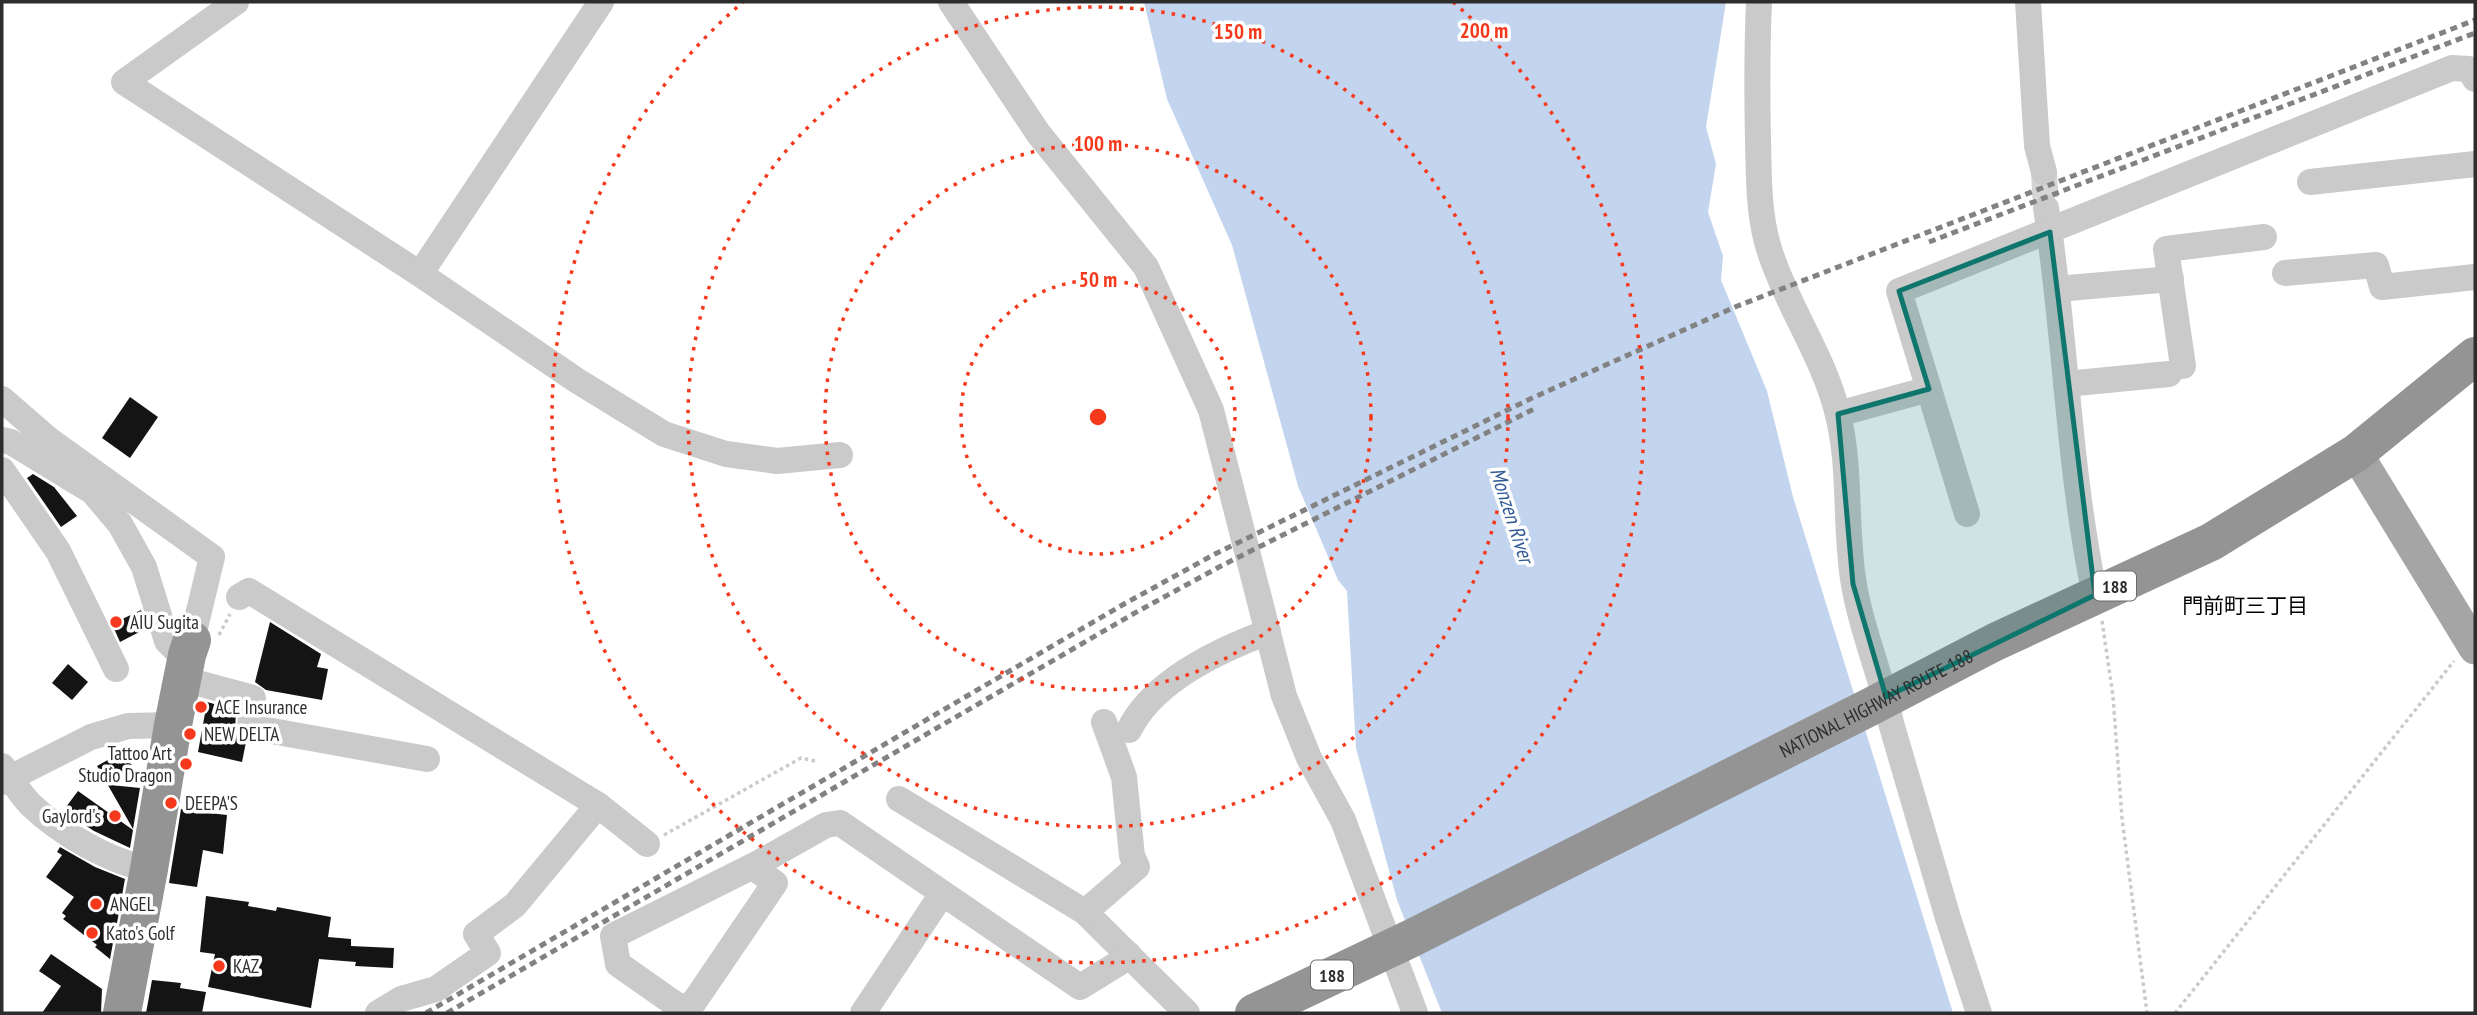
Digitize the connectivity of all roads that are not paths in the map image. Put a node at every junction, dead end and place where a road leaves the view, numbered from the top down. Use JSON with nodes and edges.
{"nodes":[{"id":1,"x":236,"y":2,"type":"edge"},
{"id":2,"x":951,"y":2,"type":"edge"},
{"id":3,"x":1759,"y":2,"type":"edge"},
{"id":4,"x":2028,"y":2,"type":"edge"},
{"id":5,"x":598,"y":3,"type":"edge"},
{"id":6,"x":2475,"y":79,"type":"edge"},
{"id":7,"x":2475,"y":164,"type":"edge"},
{"id":8,"x":2044,"y":172,"type":"tunnel mouth"},
{"id":9,"x":2310,"y":182,"type":"dead end"},
{"id":10,"x":2048,"y":220,"type":"junction"},
{"id":11,"x":2264,"y":237,"type":"dead end"},
{"id":12,"x":2285,"y":273,"type":"dead end"},
{"id":13,"x":420,"y":274,"type":"junction"},
{"id":14,"x":2475,"y":277,"type":"edge"},
{"id":15,"x":2171,"y":279,"type":"junction"},
{"id":16,"x":2057,"y":289,"type":"junction"},
{"id":17,"x":2475,"y":356,"type":"edge"},
{"id":18,"x":2066,"y":384,"type":"junction"},
{"id":19,"x":1929,"y":389,"type":"junction"},
{"id":20,"x":2,"y":399,"type":"edge"},
{"id":21,"x":1838,"y":414,"type":"junction"},
{"id":22,"x":2,"y":440,"type":"edge"},
{"id":23,"x":2356,"y":453,"type":"junction"},
{"id":24,"x":840,"y":455,"type":"dead end"},
{"id":25,"x":2,"y":470,"type":"edge"},
{"id":26,"x":1967,"y":514,"type":"dead end"},
{"id":27,"x":2095,"y":595,"type":"junction"},
{"id":28,"x":239,"y":597,"type":"dead end"},
{"id":29,"x":1268,"y":632,"type":"junction"},
{"id":30,"x":2473,"y":644,"type":"edge"},
{"id":31,"x":187,"y":658,"type":"junction"},
{"id":32,"x":116,"y":669,"type":"dead end"},
{"id":33,"x":1877,"y":703,"type":"junction"},
{"id":34,"x":1104,"y":722,"type":"dead end"},
{"id":35,"x":173,"y":725,"type":"junction"},
{"id":36,"x":1129,"y":730,"type":"dead end"},
{"id":37,"x":427,"y":759,"type":"dead end"},
{"id":38,"x":5,"y":775,"type":"edge"},
{"id":39,"x":899,"y":799,"type":"dead end"},
{"id":40,"x":598,"y":805,"type":"junction"},
{"id":41,"x":647,"y":844,"type":"road end"},
{"id":42,"x":755,"y":865,"type":"junction"},
{"id":43,"x":149,"y":869,"type":"junction"},
{"id":44,"x":942,"y":894,"type":"junction"},
{"id":45,"x":1084,"y":912,"type":"junction"},
{"id":46,"x":1399,"y":943,"type":"junction"},
{"id":47,"x":1128,"y":954,"type":"junction"},
{"id":48,"x":122,"y":1013,"type":"edge"},
{"id":49,"x":378,"y":1013,"type":"edge"},
{"id":50,"x":863,"y":1013,"type":"edge"},
{"id":51,"x":1187,"y":1013,"type":"edge"},
{"id":52,"x":1254,"y":1013,"type":"edge"},
{"id":53,"x":1415,"y":1013,"type":"edge"},
{"id":54,"x":1979,"y":1013,"type":"edge"}],
"edges":[{"from":1,"to":13,"type":"street"},
{"from":2,"to":29,"type":"street"},
{"from":3,"to":21,"type":"street"},
{"from":4,"to":8,"type":"street"},
{"from":5,"to":13,"type":"street"},
{"from":6,"to":10,"type":"street"},
{"from":7,"to":9,"type":"street"},
{"from":10,"to":16,"type":"street"},
{"from":10,"to":19,"type":"street"},
{"from":11,"to":15,"type":"street"},
{"from":12,"to":14,"type":"street"},
{"from":13,"to":24,"type":"street"},
{"from":15,"to":16,"type":"street"},
{"from":15,"to":18,"type":"street"},
{"from":16,"to":18,"type":"street"},
{"from":17,"to":23,"type":"highway","name":"NATIONAL HIGHWAY ROUTE 188","number":"188"},
{"from":18,"to":27,"type":"street"},
{"from":19,"to":21,"type":"street"},
{"from":19,"to":26,"type":"street"},
{"from":20,"to":31,"type":"street"},
{"from":21,"to":33,"type":"street"},
{"from":22,"to":31,"type":"street"},
{"from":23,"to":27,"type":"highway","name":"NATIONAL HIGHWAY ROUTE 188","number":"188"},
{"from":23,"to":30,"type":"main road"},
{"from":25,"to":32,"type":"street"},
{"from":27,"to":33,"type":"highway","name":"NATIONAL HIGHWAY ROUTE 188","number":"188"},
{"from":28,"to":40,"type":"street"},
{"from":29,"to":36,"type":"street"},
{"from":29,"to":46,"type":"street"},
{"from":31,"to":35,"type":"highway"},
{"from":31,"to":37,"type":"street"},
{"from":33,"to":46,"type":"highway","name":"NATIONAL HIGHWAY ROUTE 188","number":"188"},
{"from":33,"to":54,"type":"street"},
{"from":34,"to":45,"type":"street"},
{"from":35,"to":38,"type":"street"},
{"from":35,"to":43,"type":"highway"},
{"from":38,"to":43,"type":"street"},
{"from":39,"to":45,"type":"street"},
{"from":40,"to":41,"type":"street"},
{"from":40,"to":49,"type":"street"},
{"from":42,"to":42,"type":"street"},
{"from":42,"to":44,"type":"street"},
{"from":43,"to":48,"type":"highway"},
{"from":44,"to":47,"type":"street"},
{"from":44,"to":50,"type":"street"},
{"from":45,"to":47,"type":"street"},
{"from":46,"to":52,"type":"highway","name":"NATIONAL HIGHWAY ROUTE 188","number":"188"},
{"from":46,"to":53,"type":"street"},
{"from":47,"to":51,"type":"street"}]}
